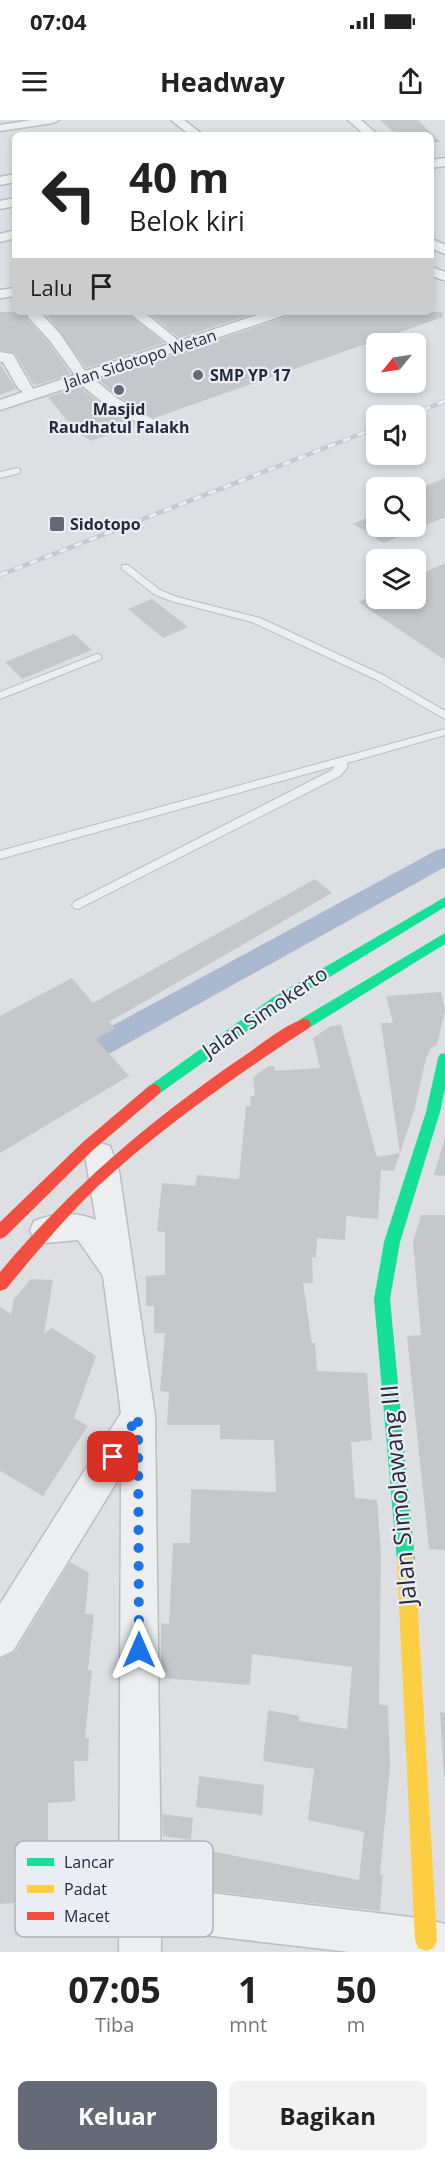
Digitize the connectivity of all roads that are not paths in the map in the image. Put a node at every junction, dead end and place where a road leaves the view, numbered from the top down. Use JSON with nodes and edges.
{"nodes":[{"id":1,"x":53,"y":120,"type":"edge"},
{"id":2,"x":354,"y":120,"type":"edge"},
{"id":3,"x":0,"y":128,"type":"edge"},
{"id":4,"x":368,"y":132,"type":"edge"},
{"id":5,"x":34,"y":315,"type":"edge"},
{"id":6,"x":139,"y":315,"type":"edge"},
{"id":7,"x":251,"y":315,"type":"edge"},
{"id":8,"x":270,"y":315,"type":"edge"},
{"id":9,"x":172,"y":340,"type":"junction"},
{"id":10,"x":0,"y":357,"type":"edge"},
{"id":11,"x":81,"y":374,"type":"junction"},
{"id":12,"x":26,"y":388,"type":"junction"},
{"id":13,"x":0,"y":397,"type":"edge"},
{"id":14,"x":0,"y":405,"type":"edge"},
{"id":15,"x":148,"y":423,"type":"dead end"},
{"id":16,"x":17,"y":471,"type":"dead end"},
{"id":17,"x":0,"y":475,"type":"edge"},
{"id":18,"x":125,"y":567,"type":"dead end"},
{"id":19,"x":97,"y":657,"type":"dead end"},
{"id":20,"x":0,"y":696,"type":"edge"},
{"id":21,"x":445,"y":716,"type":"edge"},
{"id":22,"x":445,"y":732,"type":"edge"},
{"id":23,"x":340,"y":761,"type":"junction"},
{"id":24,"x":0,"y":855,"type":"edge"},
{"id":25,"x":445,"y":901,"type":"edge"},
{"id":26,"x":78,"y":905,"type":"dead end"},
{"id":27,"x":445,"y":938,"type":"edge"},
{"id":28,"x":445,"y":1058,"type":"edge"},
{"id":29,"x":100,"y":1155,"type":"junction"},
{"id":30,"x":45,"y":1230,"type":"junction"},
{"id":31,"x":0,"y":1232,"type":"edge"},
{"id":32,"x":118,"y":1272,"type":"junction"},
{"id":33,"x":0,"y":1284,"type":"edge"},
{"id":34,"x":138,"y":1416,"type":"junction"},
{"id":35,"x":0,"y":1638,"type":"edge"},
{"id":36,"x":140,"y":1841,"type":"edge"},
{"id":37,"x":213,"y":1915,"type":"edge"},
{"id":38,"x":436,"y":1942,"type":"edge"}],
"edges":[{"from":1,"to":3,"type":"street"},
{"from":2,"to":4,"type":"street"},
{"from":5,"to":11,"type":"street"},
{"from":6,"to":9,"type":"street"},
{"from":7,"to":9,"type":"street","name":"Jalan Sidotopo Wetan"},
{"from":8,"to":11,"type":"street","name":"Jalan Sidotopo Wetan"},
{"from":9,"to":11,"type":"street","name":"Jalan Sidotopo Wetan"},
{"from":10,"to":12,"type":"street"},
{"from":11,"to":12,"type":"street","name":"Jalan Sidotopo Wetan"},
{"from":11,"to":14,"type":"street","name":"Jalan Sidotopo Wetan"},
{"from":11,"to":15,"type":"street"},
{"from":12,"to":13,"type":"street","name":"Jalan Sidotopo Wetan"},
{"from":16,"to":17,"type":"lane"},
{"from":18,"to":21,"type":"lane"},
{"from":19,"to":20,"type":"lane"},
{"from":22,"to":23,"type":"lane"},
{"from":23,"to":24,"type":"lane"},
{"from":23,"to":26,"type":"lane"},
{"from":25,"to":29,"type":"main road","name":"Jalan Simokerto"},
{"from":27,"to":29,"type":"main road","name":"Jalan Simokerto"},
{"from":28,"to":38,"type":"main road","name":"Jalan Simolawang III"},
{"from":29,"to":30,"type":"main road"},
{"from":29,"to":31,"type":"main road"},
{"from":29,"to":32,"type":"street"},
{"from":30,"to":32,"type":"street"},
{"from":30,"to":33,"type":"main road"},
{"from":32,"to":34,"type":"street"},
{"from":34,"to":35,"type":"street"},
{"from":34,"to":36,"type":"street"},
{"from":37,"to":38,"type":"street"}]}
